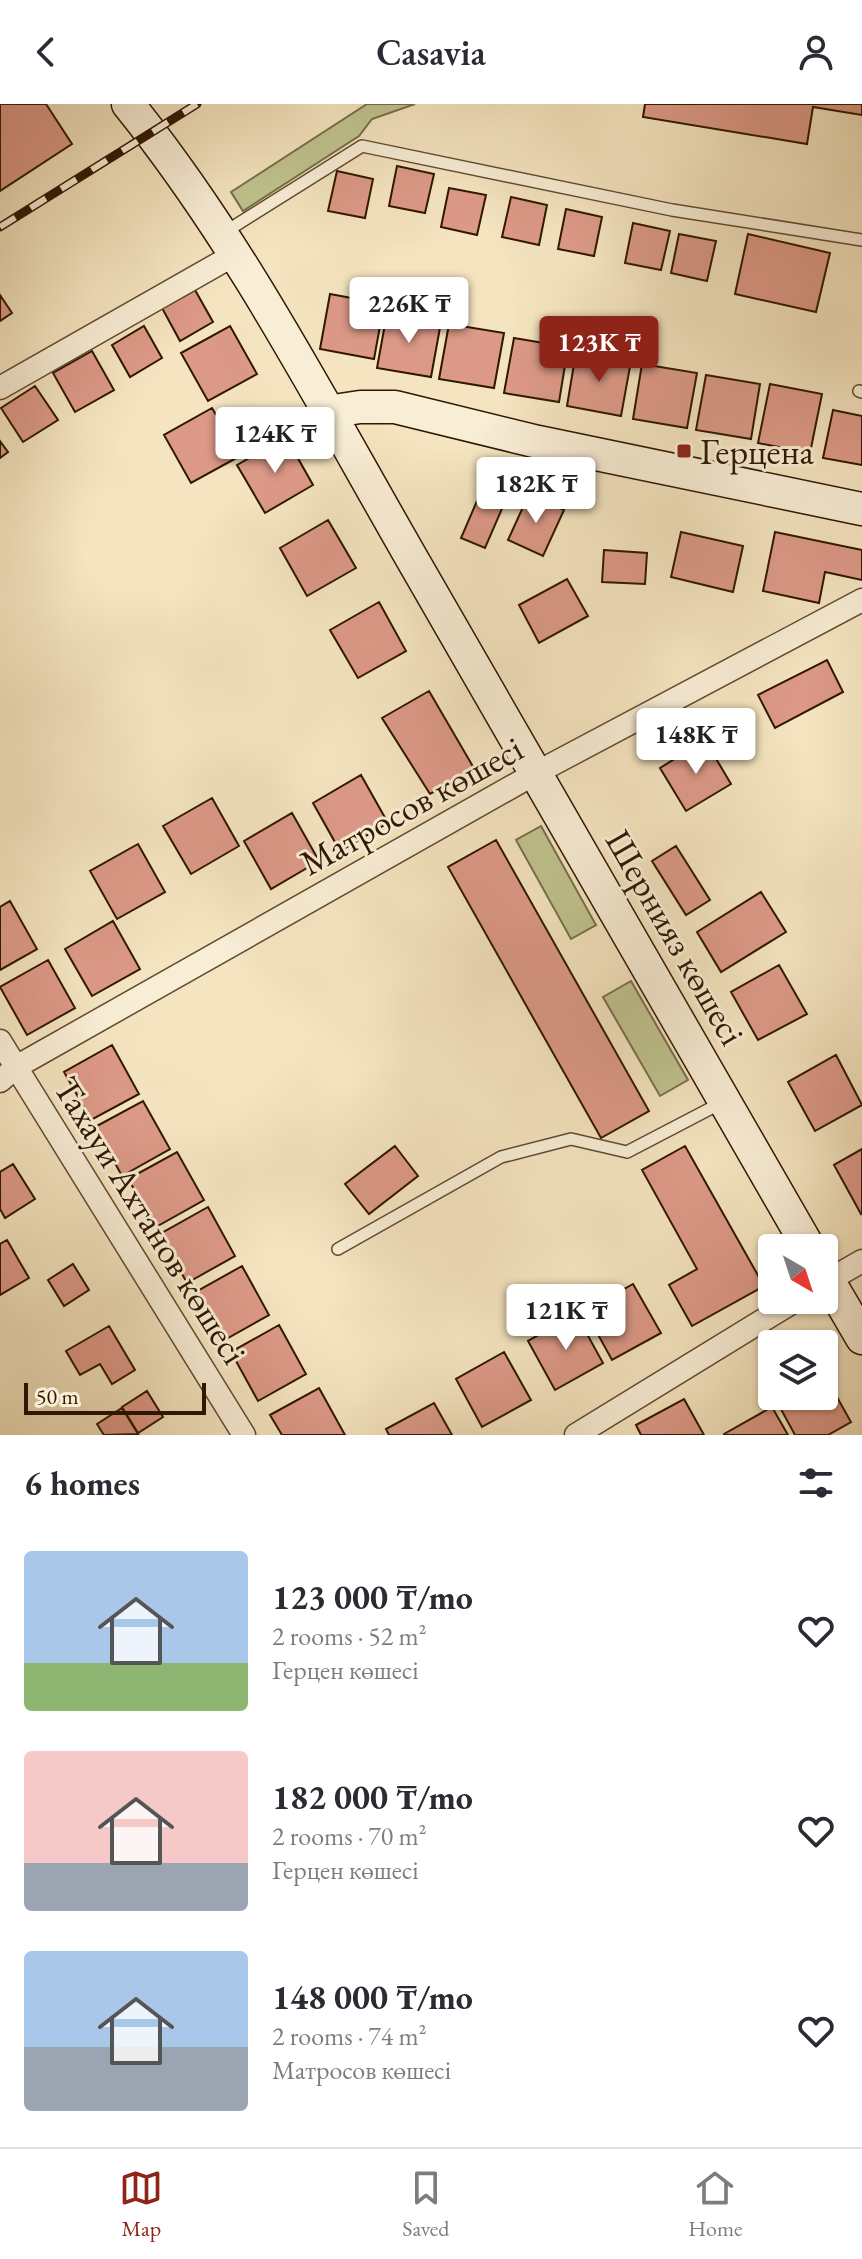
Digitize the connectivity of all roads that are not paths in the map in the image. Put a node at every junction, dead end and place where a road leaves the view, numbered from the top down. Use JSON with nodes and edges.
{"nodes":[{"id":1,"x":128,"y":104,"type":"edge"},
{"id":2,"x":862,"y":240,"type":"edge"},
{"id":3,"x":228,"y":245,"type":"junction"},
{"id":4,"x":0,"y":388,"type":"edge"},
{"id":5,"x":327,"y":412,"type":"junction"},
{"id":6,"x":862,"y":509,"type":"edge"},
{"id":7,"x":862,"y":600,"type":"edge"},
{"id":8,"x":536,"y":773,"type":"junction"},
{"id":9,"x":0,"y":1041,"type":"edge"},
{"id":10,"x":8,"y":1074,"type":"edge"},
{"id":11,"x":725,"y":1101,"type":"junction"},
{"id":12,"x":801,"y":1234,"type":"edge"},
{"id":13,"x":338,"y":1249,"type":"dead end"},
{"id":14,"x":862,"y":1261,"type":"edge"},
{"id":15,"x":838,"y":1273,"type":"edge"},
{"id":16,"x":838,"y":1300,"type":"edge"},
{"id":17,"x":773,"y":1314,"type":"edge"},
{"id":18,"x":862,"y":1338,"type":"edge"},
{"id":19,"x":244,"y":1435,"type":"edge"},
{"id":20,"x":576,"y":1435,"type":"edge"}],
"edges":[{"from":1,"to":3,"type":"street","name":"Шернияз көшесі"},
{"from":2,"to":3,"type":"lane"},
{"from":3,"to":4,"type":"street"},
{"from":3,"to":5,"type":"street","name":"Шернияз көшесі"},
{"from":5,"to":6,"type":"street"},
{"from":5,"to":8,"type":"street","name":"Шернияз көшесі"},
{"from":7,"to":8,"type":"street","name":"Матросов көшесі"},
{"from":8,"to":10,"type":"street","name":"Матросов көшесі"},
{"from":8,"to":11,"type":"street","name":"Шернияз көшесі"},
{"from":9,"to":10,"type":"street","name":"Тахауи Ахтанов көшесі"},
{"from":10,"to":19,"type":"street","name":"Тахауи Ахтанов көшесі"},
{"from":11,"to":12,"type":"street","name":"Шернияз көшесі"},
{"from":11,"to":13,"type":"lane"},
{"from":14,"to":15,"type":"street"},
{"from":16,"to":18,"type":"street"},
{"from":17,"to":20,"type":"street"}]}
